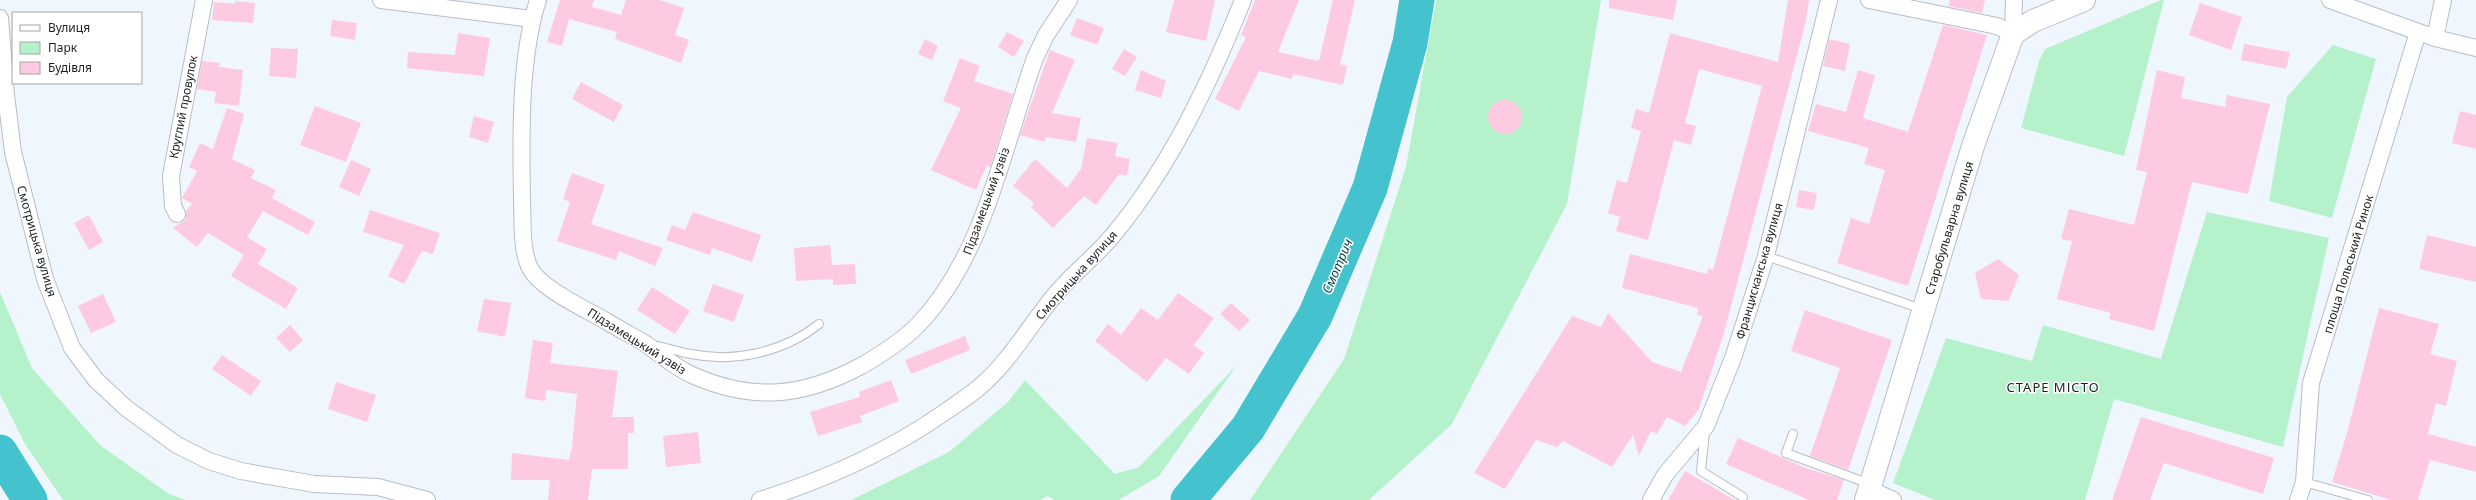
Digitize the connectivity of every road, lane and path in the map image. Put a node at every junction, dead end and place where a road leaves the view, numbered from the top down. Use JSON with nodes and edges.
{"nodes":[{"id":1,"x":204,"y":0,"type":"edge"},
{"id":2,"x":381,"y":0,"type":"edge"},
{"id":3,"x":538,"y":0,"type":"edge"},
{"id":4,"x":1069,"y":0,"type":"edge"},
{"id":5,"x":1244,"y":0,"type":"edge"},
{"id":6,"x":1829,"y":0,"type":"edge"},
{"id":7,"x":1869,"y":0,"type":"edge"},
{"id":8,"x":2014,"y":0,"type":"edge"},
{"id":9,"x":2084,"y":0,"type":"edge"},
{"id":10,"x":2330,"y":0,"type":"edge"},
{"id":11,"x":2443,"y":0,"type":"edge"},
{"id":12,"x":0,"y":18,"type":"edge"},
{"id":13,"x":532,"y":19,"type":"junction"},
{"id":14,"x":2418,"y":32,"type":"junction"},
{"id":15,"x":2013,"y":34,"type":"junction"},
{"id":16,"x":2435,"y":38,"type":"junction"},
{"id":17,"x":2476,"y":48,"type":"edge"},
{"id":18,"x":177,"y":214,"type":"dead end"},
{"id":19,"x":1766,"y":256,"type":"junction"},
{"id":20,"x":1924,"y":310,"type":"junction"},
{"id":21,"x":819,"y":324,"type":"dead end"},
{"id":22,"x":645,"y":344,"type":"junction"},
{"id":23,"x":1706,"y":426,"type":"junction"},
{"id":24,"x":1793,"y":434,"type":"dead end"},
{"id":25,"x":2304,"y":482,"type":"junction"},
{"id":26,"x":1869,"y":491,"type":"edge"},
{"id":27,"x":1743,"y":497,"type":"dead end"},
{"id":28,"x":427,"y":500,"type":"edge"},
{"id":29,"x":760,"y":500,"type":"edge"},
{"id":30,"x":1651,"y":500,"type":"edge"},
{"id":31,"x":1893,"y":500,"type":"edge"},
{"id":32,"x":2298,"y":500,"type":"edge"},
{"id":33,"x":2368,"y":500,"type":"edge"}],
"edges":[{"from":1,"to":18,"type":"street","name":"Круглий провулок"},
{"from":2,"to":13,"type":"street"},
{"from":3,"to":13,"type":"street"},
{"from":4,"to":22,"type":"street","name":"Підзамецький узвіз"},
{"from":5,"to":29,"type":"street","name":"Смотрицька вулиця"},
{"from":6,"to":19,"type":"street","name":"Францисканська вулиця"},
{"from":7,"to":15,"type":"street"},
{"from":8,"to":15,"type":"street"},
{"from":9,"to":15,"type":"main road"},
{"from":10,"to":14,"type":"street"},
{"from":11,"to":16,"type":"street"},
{"from":12,"to":28,"type":"street","name":"Смотрицька вулиця"},
{"from":13,"to":22,"type":"street","name":"Підзамецький узвіз"},
{"from":14,"to":16,"type":"street"},
{"from":14,"to":25,"type":"street","name":"площа Польський Ринок"},
{"from":15,"to":20,"type":"main road","name":"Старобульварна вулиця"},
{"from":16,"to":17,"type":"street"},
{"from":19,"to":20,"type":"lane"},
{"from":19,"to":23,"type":"street","name":"Францисканська вулиця"},
{"from":20,"to":26,"type":"main road","name":"Старобульварна вулиця"},
{"from":21,"to":22,"type":"lane"},
{"from":23,"to":27,"type":"lane"},
{"from":23,"to":30,"type":"street","name":"Францисканська вулиця"},
{"from":24,"to":26,"type":"lane"},
{"from":25,"to":32,"type":"street","name":"площа Польський Ринок"},
{"from":25,"to":33,"type":"lane"},
{"from":26,"to":31,"type":"street"}]}
